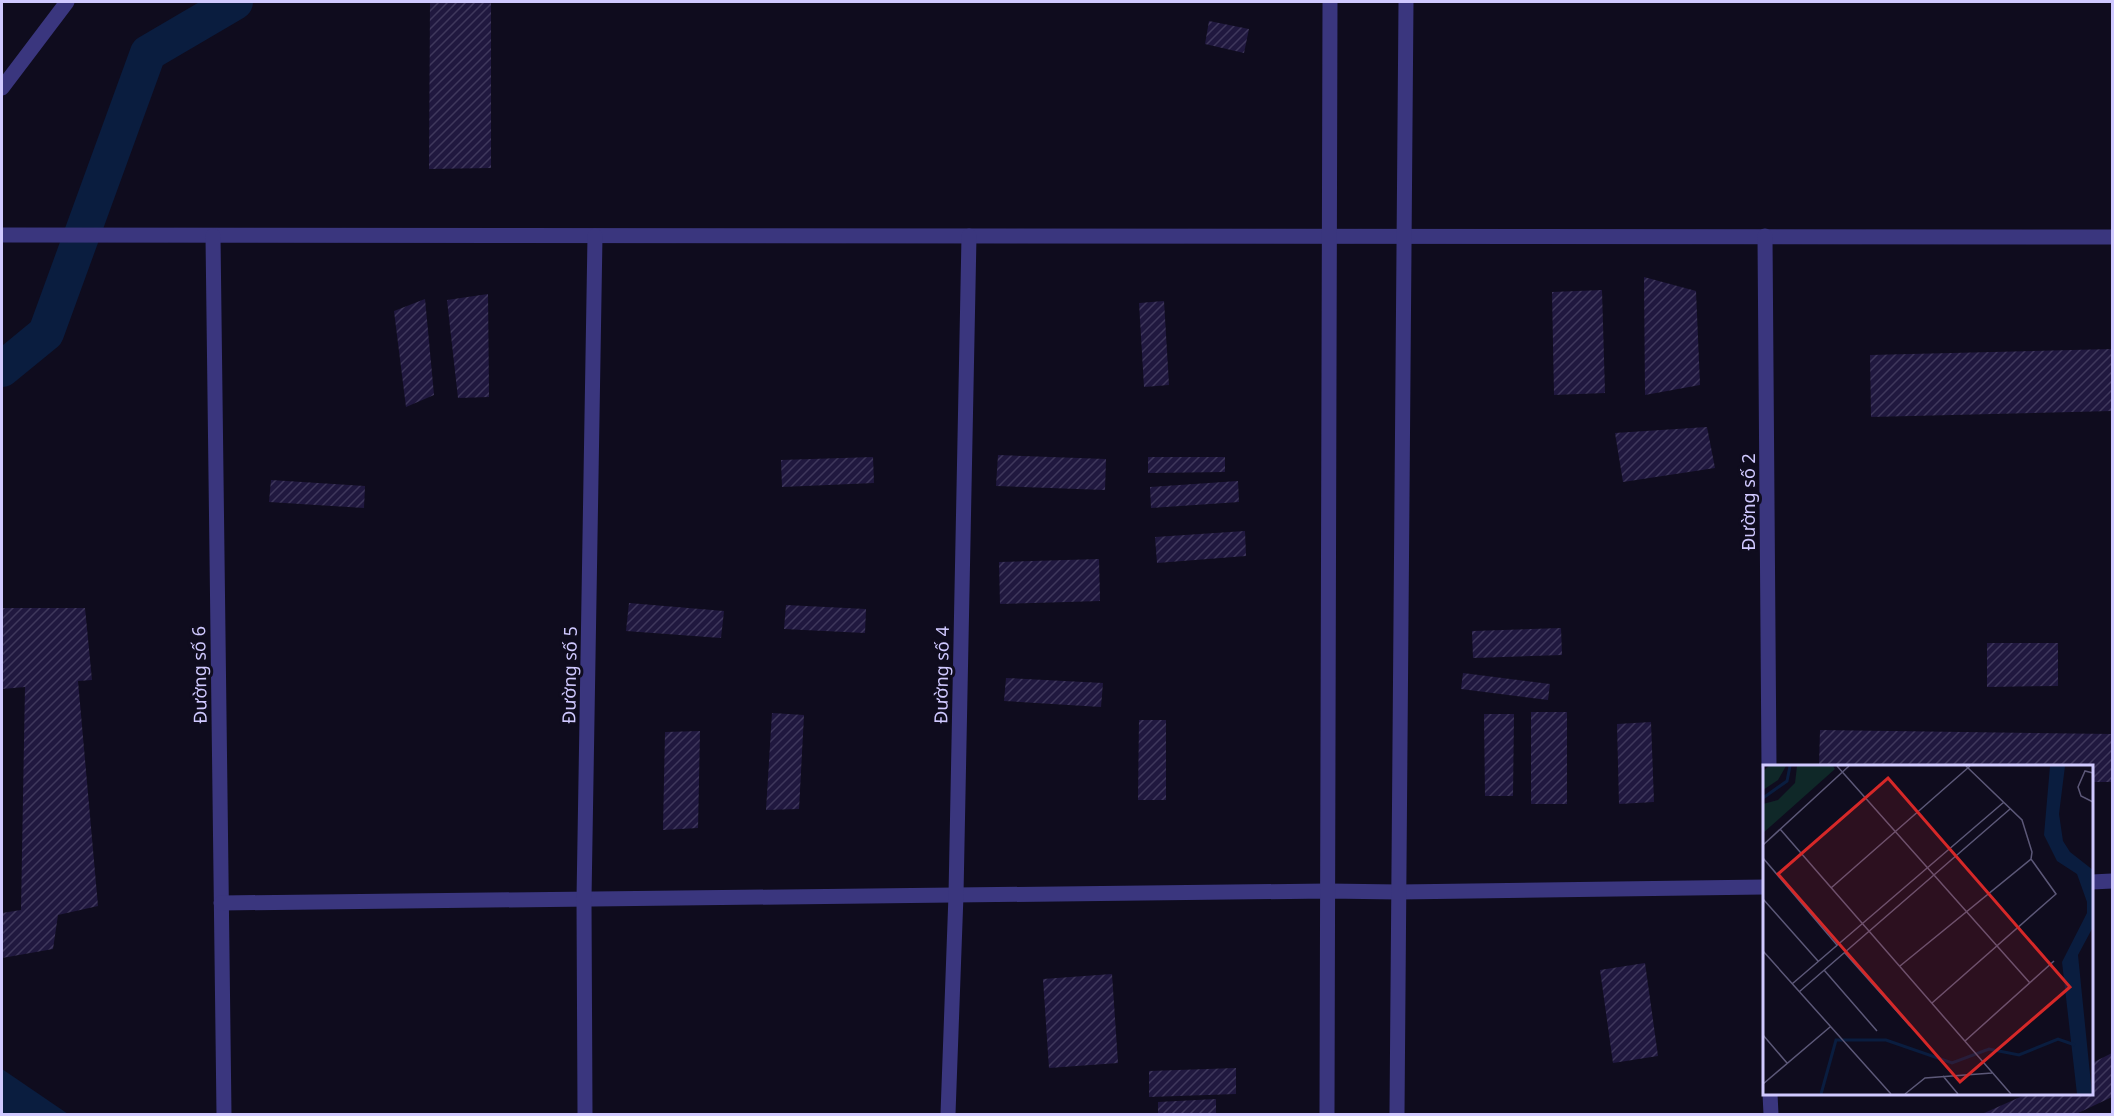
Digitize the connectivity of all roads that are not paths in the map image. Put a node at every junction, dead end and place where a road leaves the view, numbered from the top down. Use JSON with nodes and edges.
{"nodes":[{"id":1,"x":67,"y":2,"type":"edge"},
{"id":2,"x":1330,"y":2,"type":"edge"},
{"id":3,"x":1406,"y":2,"type":"edge"},
{"id":4,"x":2,"y":88,"type":"edge"},
{"id":5,"x":3,"y":235,"type":"edge"},
{"id":6,"x":213,"y":236,"type":"junction"},
{"id":7,"x":595,"y":236,"type":"junction"},
{"id":8,"x":969,"y":236,"type":"junction"},
{"id":9,"x":1329,"y":236,"type":"junction"},
{"id":10,"x":1405,"y":236,"type":"junction"},
{"id":11,"x":1766,"y":236,"type":"junction"},
{"id":12,"x":2112,"y":237,"type":"edge"},
{"id":13,"x":1768,"y":765,"type":"edge"},
{"id":14,"x":2112,"y":881,"type":"edge"},
{"id":15,"x":2093,"y":882,"type":"edge"},
{"id":16,"x":1763,"y":887,"type":"edge"},
{"id":17,"x":1328,"y":891,"type":"junction"},
{"id":18,"x":1399,"y":892,"type":"junction"},
{"id":19,"x":956,"y":895,"type":"junction"},
{"id":20,"x":584,"y":899,"type":"junction"},
{"id":21,"x":221,"y":903,"type":"junction"},
{"id":22,"x":1770,"y":1095,"type":"edge"},
{"id":23,"x":224,"y":1114,"type":"edge"},
{"id":24,"x":585,"y":1114,"type":"edge"},
{"id":25,"x":948,"y":1114,"type":"edge"},
{"id":26,"x":1328,"y":1114,"type":"edge"},
{"id":27,"x":1397,"y":1114,"type":"edge"},
{"id":28,"x":1771,"y":1114,"type":"edge"}],
"edges":[{"from":1,"to":4,"type":"street"},
{"from":2,"to":9,"type":"street"},
{"from":3,"to":10,"type":"street"},
{"from":5,"to":6,"type":"street"},
{"from":6,"to":7,"type":"street"},
{"from":6,"to":21,"type":"street","name":"Đường số 6"},
{"from":7,"to":8,"type":"street"},
{"from":7,"to":20,"type":"street","name":"Đường số 5"},
{"from":8,"to":9,"type":"street"},
{"from":8,"to":19,"type":"street","name":"Đường số 4"},
{"from":9,"to":10,"type":"street"},
{"from":9,"to":17,"type":"street"},
{"from":10,"to":11,"type":"street"},
{"from":10,"to":18,"type":"street"},
{"from":11,"to":12,"type":"street"},
{"from":11,"to":13,"type":"street","name":"Đường số 2"},
{"from":14,"to":15,"type":"street"},
{"from":16,"to":18,"type":"street"},
{"from":17,"to":18,"type":"street"},
{"from":17,"to":19,"type":"street"},
{"from":17,"to":26,"type":"street"},
{"from":18,"to":27,"type":"street"},
{"from":19,"to":20,"type":"street"},
{"from":19,"to":25,"type":"street","name":"Đường số 4"},
{"from":20,"to":21,"type":"street"},
{"from":20,"to":24,"type":"street","name":"Đường số 5"},
{"from":21,"to":23,"type":"street","name":"Đường số 6"},
{"from":22,"to":28,"type":"street"}]}
